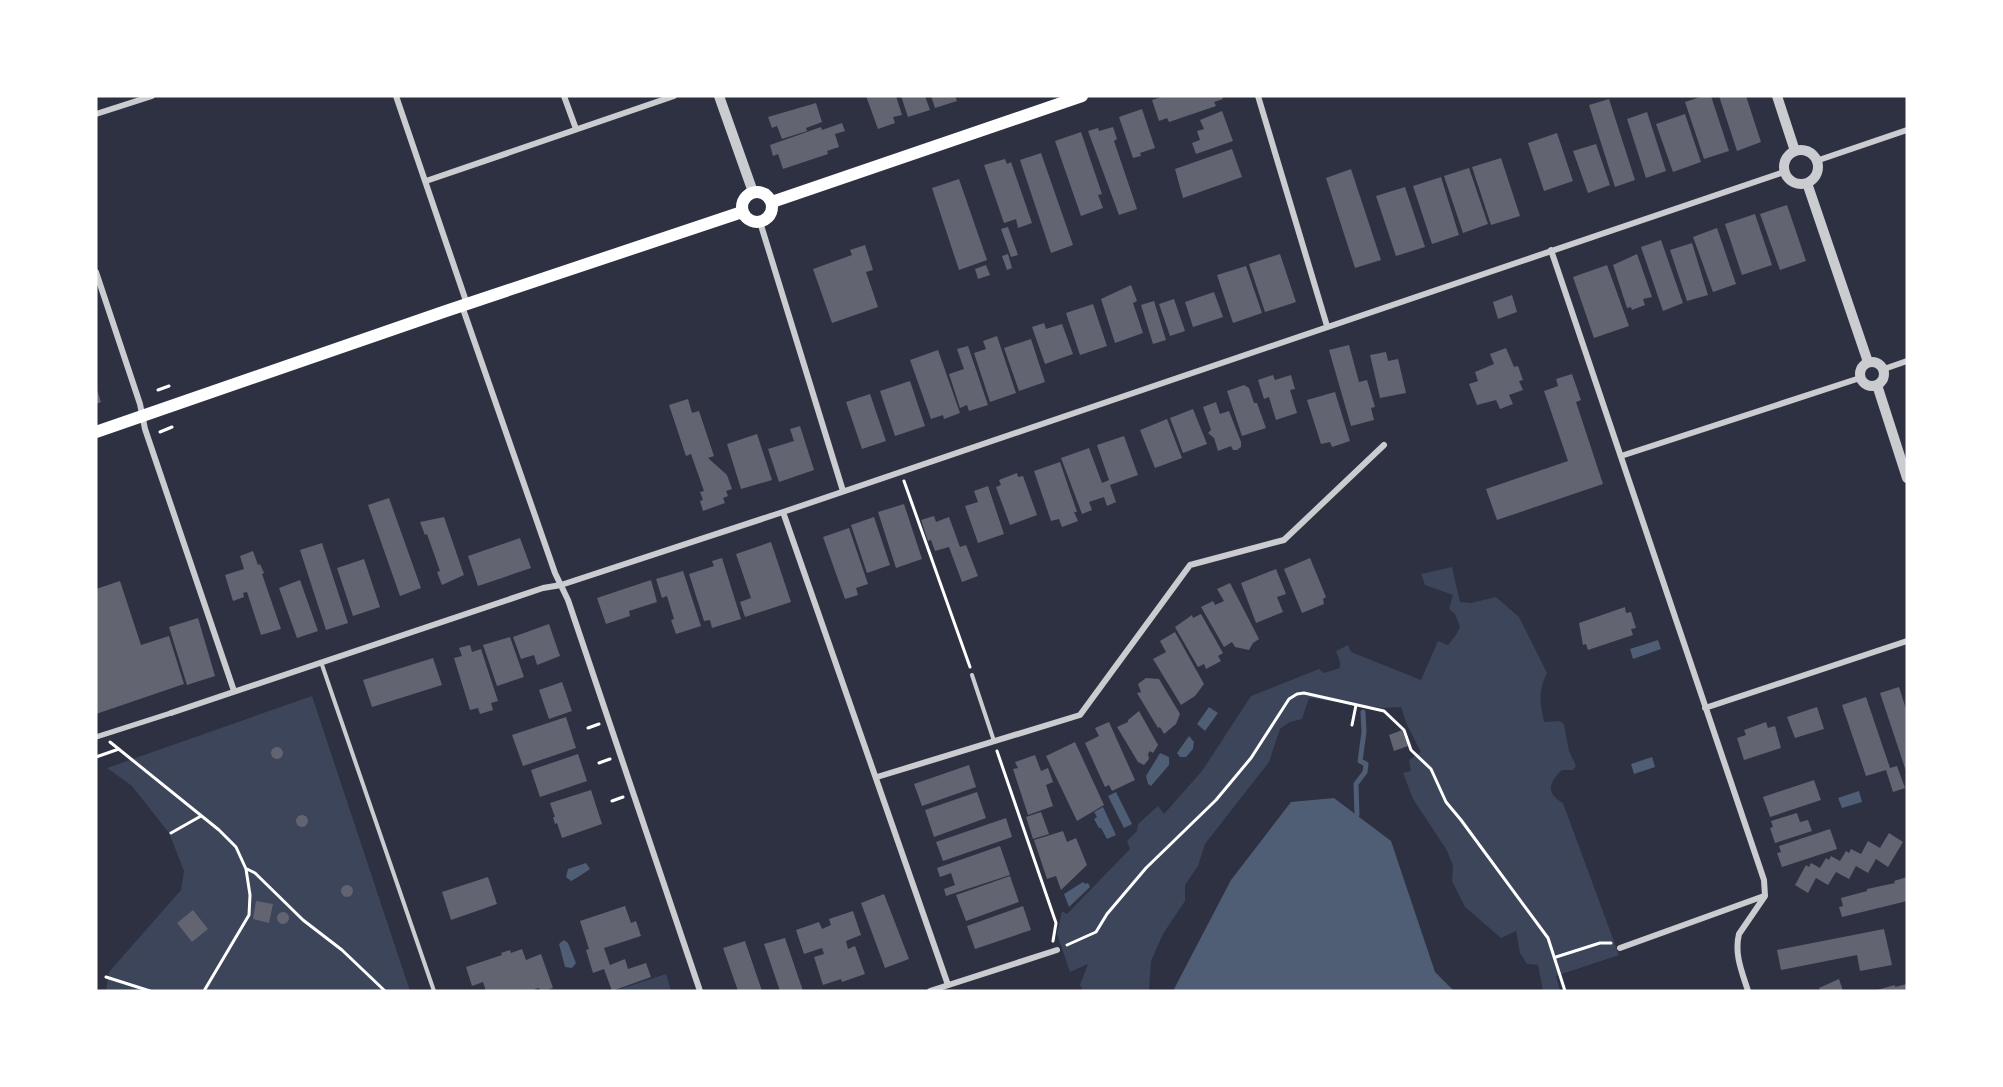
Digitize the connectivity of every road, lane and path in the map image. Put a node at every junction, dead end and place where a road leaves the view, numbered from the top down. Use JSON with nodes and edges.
{"nodes":[{"id":1,"x":152,"y":96,"type":"edge"},
{"id":2,"x":396,"y":96,"type":"edge"},
{"id":3,"x":564,"y":96,"type":"edge"},
{"id":4,"x":674,"y":96,"type":"edge"},
{"id":5,"x":719,"y":96,"type":"edge"},
{"id":6,"x":1082,"y":96,"type":"edge"},
{"id":7,"x":1257,"y":96,"type":"edge"},
{"id":8,"x":1777,"y":96,"type":"edge"},
{"id":9,"x":96,"y":114,"type":"edge"},
{"id":10,"x":576,"y":129,"type":"junction"},
{"id":11,"x":1907,"y":130,"type":"edge"},
{"id":12,"x":1795,"y":151,"type":"junction"},
{"id":13,"x":1816,"y":161,"type":"junction"},
{"id":14,"x":1784,"y":171,"type":"junction"},
{"id":15,"x":426,"y":181,"type":"junction"},
{"id":16,"x":1808,"y":183,"type":"junction"},
{"id":17,"x":753,"y":192,"type":"junction"},
{"id":18,"x":772,"y":202,"type":"junction"},
{"id":19,"x":742,"y":212,"type":"junction"},
{"id":20,"x":760,"y":222,"type":"junction"},
{"id":21,"x":1551,"y":250,"type":"junction"},
{"id":22,"x":96,"y":272,"type":"edge"},
{"id":23,"x":465,"y":304,"type":"junction"},
{"id":24,"x":1327,"y":326,"type":"junction"},
{"id":25,"x":1907,"y":361,"type":"edge"},
{"id":26,"x":1868,"y":362,"type":"junction"},
{"id":27,"x":1884,"y":369,"type":"junction"},
{"id":28,"x":1860,"y":378,"type":"junction"},
{"id":29,"x":1877,"y":385,"type":"junction"},
{"id":30,"x":169,"y":386,"type":"dead end"},
{"id":31,"x":158,"y":390,"type":"dead end"},
{"id":32,"x":143,"y":416,"type":"junction"},
{"id":33,"x":172,"y":427,"type":"dead end"},
{"id":34,"x":96,"y":432,"type":"edge"},
{"id":35,"x":160,"y":432,"type":"dead end"},
{"id":36,"x":1384,"y":445,"type":"dead end"},
{"id":37,"x":1621,"y":456,"type":"junction"},
{"id":38,"x":900,"y":471,"type":"junction"},
{"id":39,"x":1907,"y":478,"type":"edge"},
{"id":40,"x":843,"y":491,"type":"junction"},
{"id":41,"x":783,"y":512,"type":"junction"},
{"id":42,"x":561,"y":585,"type":"junction"},
{"id":43,"x":1907,"y":641,"type":"edge"},
{"id":44,"x":320,"y":662,"type":"junction"},
{"id":45,"x":972,"y":675,"type":"joint"},
{"id":46,"x":234,"y":691,"type":"junction"},
{"id":47,"x":1356,"y":705,"type":"junction"},
{"id":48,"x":1705,"y":708,"type":"junction"},
{"id":49,"x":171,"y":713,"type":"joint"},
{"id":50,"x":599,"y":724,"type":"dead end"},
{"id":51,"x":1352,"y":725,"type":"dead end"},
{"id":52,"x":588,"y":728,"type":"dead end"},
{"id":53,"x":99,"y":736,"type":"edge"},
{"id":54,"x":994,"y":741,"type":"junction"},
{"id":55,"x":119,"y":749,"type":"junction"},
{"id":56,"x":96,"y":757,"type":"edge"},
{"id":57,"x":610,"y":759,"type":"dead end"},
{"id":58,"x":599,"y":763,"type":"dead end"},
{"id":59,"x":877,"y":777,"type":"junction"},
{"id":60,"x":623,"y":797,"type":"dead end"},
{"id":61,"x":612,"y":801,"type":"dead end"},
{"id":62,"x":201,"y":816,"type":"junction"},
{"id":63,"x":171,"y":833,"type":"dead end"},
{"id":64,"x":246,"y":869,"type":"junction"},
{"id":65,"x":1765,"y":896,"type":"junction"},
{"id":66,"x":1600,"y":943,"type":"dead end"},
{"id":67,"x":1620,"y":948,"type":"dead end"},
{"id":68,"x":1054,"y":951,"type":"junction"},
{"id":69,"x":1556,"y":957,"type":"junction"},
{"id":70,"x":106,"y":977,"type":"dead end"},
{"id":71,"x":132,"y":985,"type":"junction"},
{"id":72,"x":948,"y":985,"type":"junction"},
{"id":73,"x":130,"y":991,"type":"edge"},
{"id":74,"x":150,"y":991,"type":"edge"},
{"id":75,"x":204,"y":991,"type":"edge"},
{"id":76,"x":385,"y":991,"type":"edge"},
{"id":77,"x":434,"y":991,"type":"edge"},
{"id":78,"x":700,"y":991,"type":"edge"},
{"id":79,"x":930,"y":991,"type":"edge"},
{"id":80,"x":1565,"y":991,"type":"edge"},
{"id":81,"x":1748,"y":991,"type":"edge"}],
"edges":[{"from":1,"to":9,"type":"street"},
{"from":2,"to":15,"type":"street"},
{"from":3,"to":10,"type":"street"},
{"from":4,"to":10,"type":"street"},
{"from":5,"to":17,"type":"street"},
{"from":6,"to":18,"type":"main road"},
{"from":7,"to":24,"type":"street"},
{"from":8,"to":12,"type":"street"},
{"from":10,"to":15,"type":"street"},
{"from":11,"to":13,"type":"street"},
{"from":12,"to":13,"type":"street"},
{"from":12,"to":14,"type":"street"},
{"from":13,"to":16,"type":"street"},
{"from":14,"to":16,"type":"street"},
{"from":14,"to":21,"type":"street"},
{"from":15,"to":23,"type":"street"},
{"from":16,"to":26,"type":"street"},
{"from":17,"to":18,"type":"main road"},
{"from":17,"to":19,"type":"main road"},
{"from":18,"to":20,"type":"main road"},
{"from":19,"to":20,"type":"main road"},
{"from":19,"to":23,"type":"main road"},
{"from":20,"to":40,"type":"street"},
{"from":21,"to":24,"type":"street"},
{"from":21,"to":37,"type":"street"},
{"from":22,"to":32,"type":"street"},
{"from":23,"to":32,"type":"main road"},
{"from":23,"to":42,"type":"street"},
{"from":24,"to":38,"type":"street"},
{"from":25,"to":27,"type":"street"},
{"from":26,"to":27,"type":"street"},
{"from":26,"to":28,"type":"street"},
{"from":27,"to":29,"type":"street"},
{"from":28,"to":29,"type":"street"},
{"from":28,"to":37,"type":"street"},
{"from":29,"to":39,"type":"street"},
{"from":30,"to":31,"type":"path"},
{"from":32,"to":34,"type":"main road"},
{"from":32,"to":46,"type":"street"},
{"from":33,"to":35,"type":"path"},
{"from":36,"to":54,"type":"street"},
{"from":37,"to":48,"type":"street"},
{"from":38,"to":40,"type":"street"},
{"from":38,"to":45,"type":"path"},
{"from":40,"to":41,"type":"street"},
{"from":41,"to":42,"type":"street"},
{"from":41,"to":59,"type":"street"},
{"from":42,"to":44,"type":"street"},
{"from":42,"to":78,"type":"street"},
{"from":43,"to":48,"type":"street"},
{"from":44,"to":46,"type":"street"},
{"from":44,"to":77,"type":"lane"},
{"from":45,"to":54,"type":"lane"},
{"from":46,"to":49,"type":"street"},
{"from":47,"to":51,"type":"path"},
{"from":47,"to":68,"type":"path"},
{"from":47,"to":69,"type":"path"},
{"from":48,"to":65,"type":"street"},
{"from":49,"to":53,"type":"street"},
{"from":50,"to":52,"type":"path"},
{"from":53,"to":55,"type":"path"},
{"from":54,"to":59,"type":"street"},
{"from":54,"to":68,"type":"path"},
{"from":55,"to":56,"type":"path"},
{"from":55,"to":62,"type":"path"},
{"from":57,"to":58,"type":"path"},
{"from":59,"to":72,"type":"street"},
{"from":60,"to":61,"type":"path"},
{"from":62,"to":63,"type":"path"},
{"from":62,"to":64,"type":"path"},
{"from":64,"to":75,"type":"path"},
{"from":64,"to":76,"type":"path"},
{"from":65,"to":67,"type":"street"},
{"from":65,"to":81,"type":"street"},
{"from":66,"to":69,"type":"path"},
{"from":68,"to":72,"type":"street"},
{"from":69,"to":80,"type":"path"},
{"from":70,"to":71,"type":"path"},
{"from":71,"to":73,"type":"path"},
{"from":71,"to":74,"type":"path"},
{"from":72,"to":79,"type":"street"}]}
